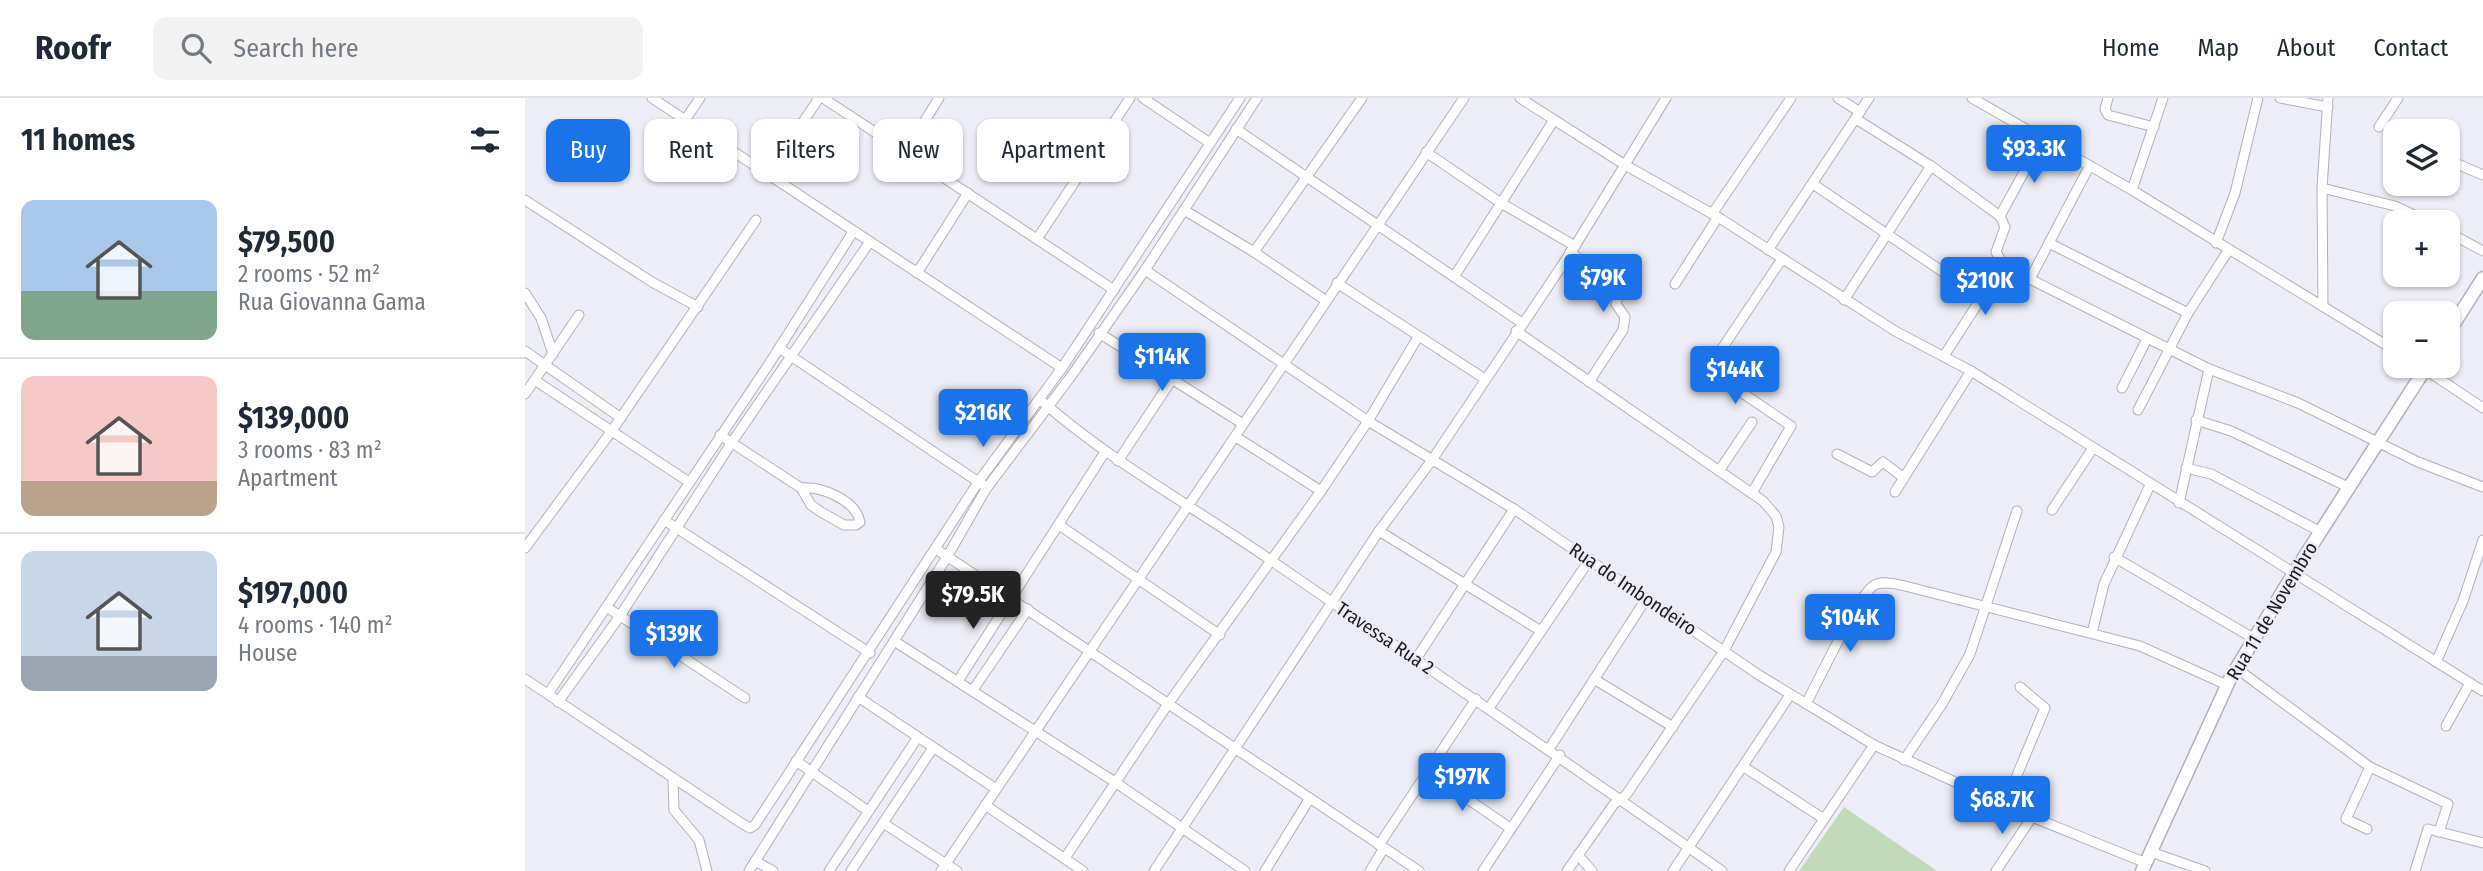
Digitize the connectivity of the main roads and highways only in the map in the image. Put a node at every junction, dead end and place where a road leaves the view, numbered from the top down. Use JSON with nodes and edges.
{"nodes":[{"id":1,"x":2483,"y":278,"type":"edge"},
{"id":2,"x":2460,"y":313,"type":"edge"},
{"id":3,"x":2417,"y":378,"type":"edge"},
{"id":4,"x":2146,"y":862,"type":"edge"}],
"edges":[{"from":1,"to":2,"type":"main road"},
{"from":3,"to":4,"type":"main road","name":"Rua 11 de Novembro"}]}
